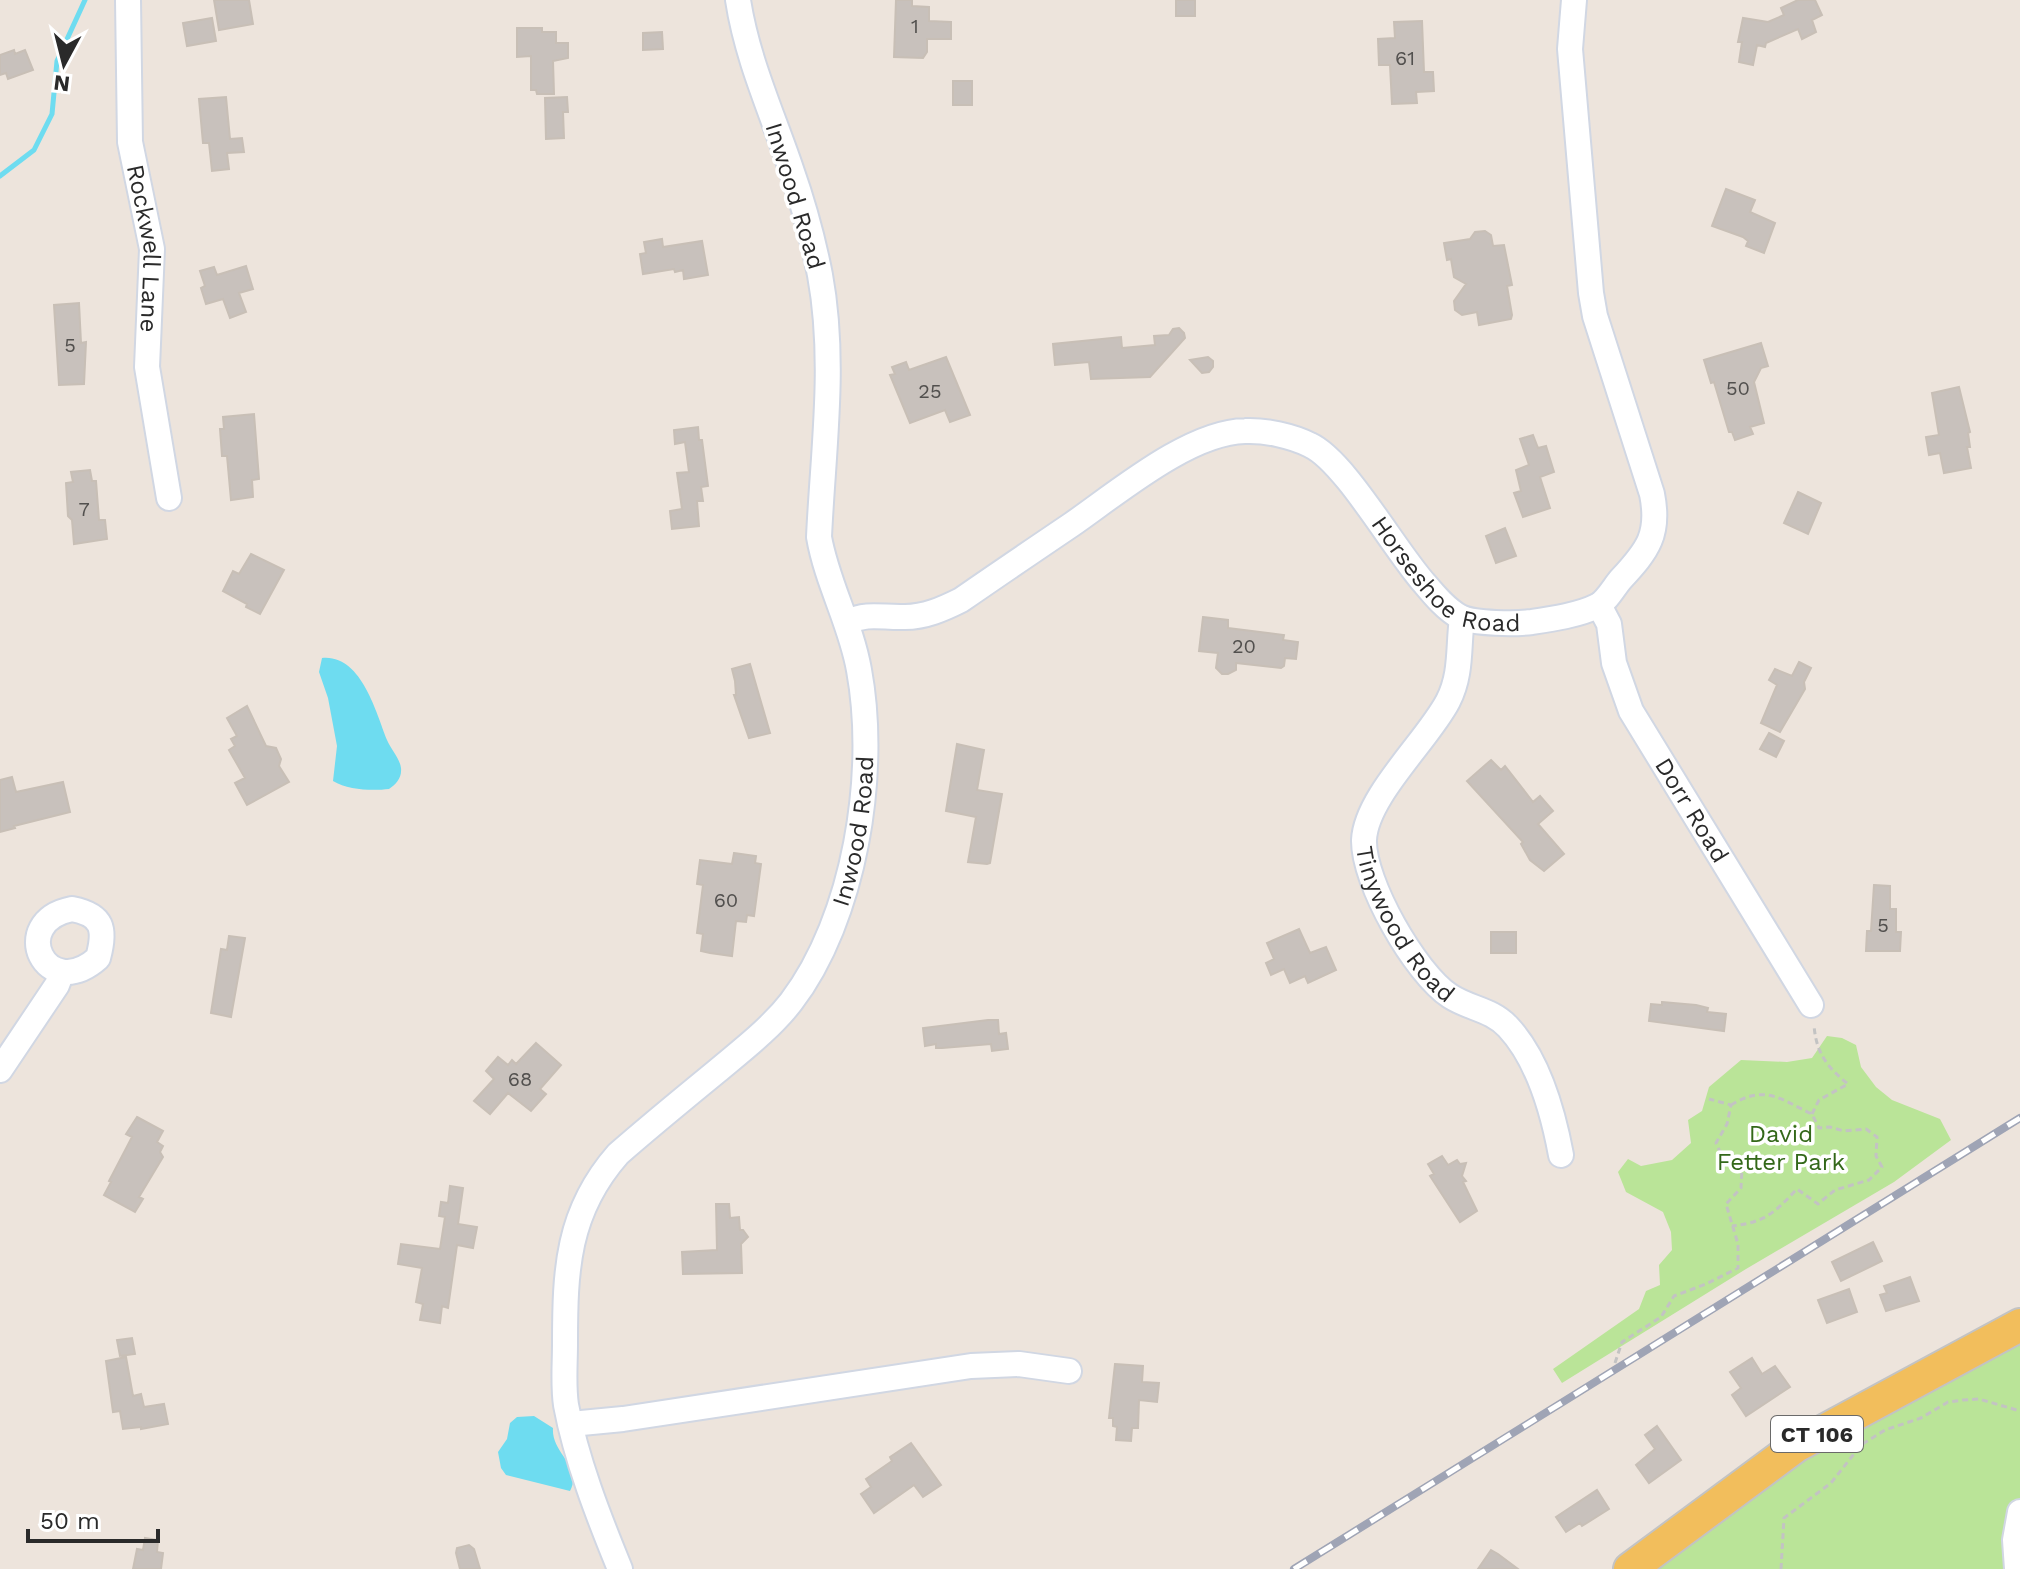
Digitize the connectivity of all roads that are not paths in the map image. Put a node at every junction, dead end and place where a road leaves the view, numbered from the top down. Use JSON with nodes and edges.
{"nodes":[{"id":1,"x":128,"y":0,"type":"edge"},
{"id":2,"x":738,"y":0,"type":"edge"},
{"id":3,"x":1574,"y":0,"type":"edge"},
{"id":4,"x":169,"y":498,"type":"dead end"},
{"id":5,"x":1599,"y":605,"type":"junction"},
{"id":6,"x":1462,"y":618,"type":"junction"},
{"id":7,"x":847,"y":622,"type":"junction"},
{"id":8,"x":62,"y":972,"type":"dead end"},
{"id":9,"x":1811,"y":1005,"type":"road end"},
{"id":10,"x":0,"y":1070,"type":"edge"},
{"id":11,"x":1561,"y":1155,"type":"dead end"},
{"id":12,"x":2020,"y":1325,"type":"edge"},
{"id":13,"x":1069,"y":1371,"type":"dead end"},
{"id":14,"x":571,"y":1424,"type":"junction"},
{"id":15,"x":2020,"y":1512,"type":"edge"},
{"id":16,"x":620,"y":1569,"type":"edge"},
{"id":17,"x":1630,"y":1569,"type":"edge"},
{"id":18,"x":2018,"y":1569,"type":"edge"}],
"edges":[{"from":1,"to":4,"type":"street","name":"Rockwell Lane"},
{"from":2,"to":7,"type":"street","name":"Inwood Road"},
{"from":3,"to":5,"type":"street"},
{"from":5,"to":6,"type":"street","name":"Horseshoe Road"},
{"from":5,"to":9,"type":"street","name":"Dorr Road"},
{"from":6,"to":7,"type":"street","name":"Horseshoe Road"},
{"from":6,"to":11,"type":"street","name":"Tinywood Road"},
{"from":7,"to":14,"type":"street","name":"Inwood Road"},
{"from":8,"to":10,"type":"street"},
{"from":12,"to":17,"type":"main road","number":"CT 106"},
{"from":13,"to":14,"type":"street"},
{"from":14,"to":16,"type":"street","name":"Inwood Road"},
{"from":15,"to":18,"type":"street"}]}
